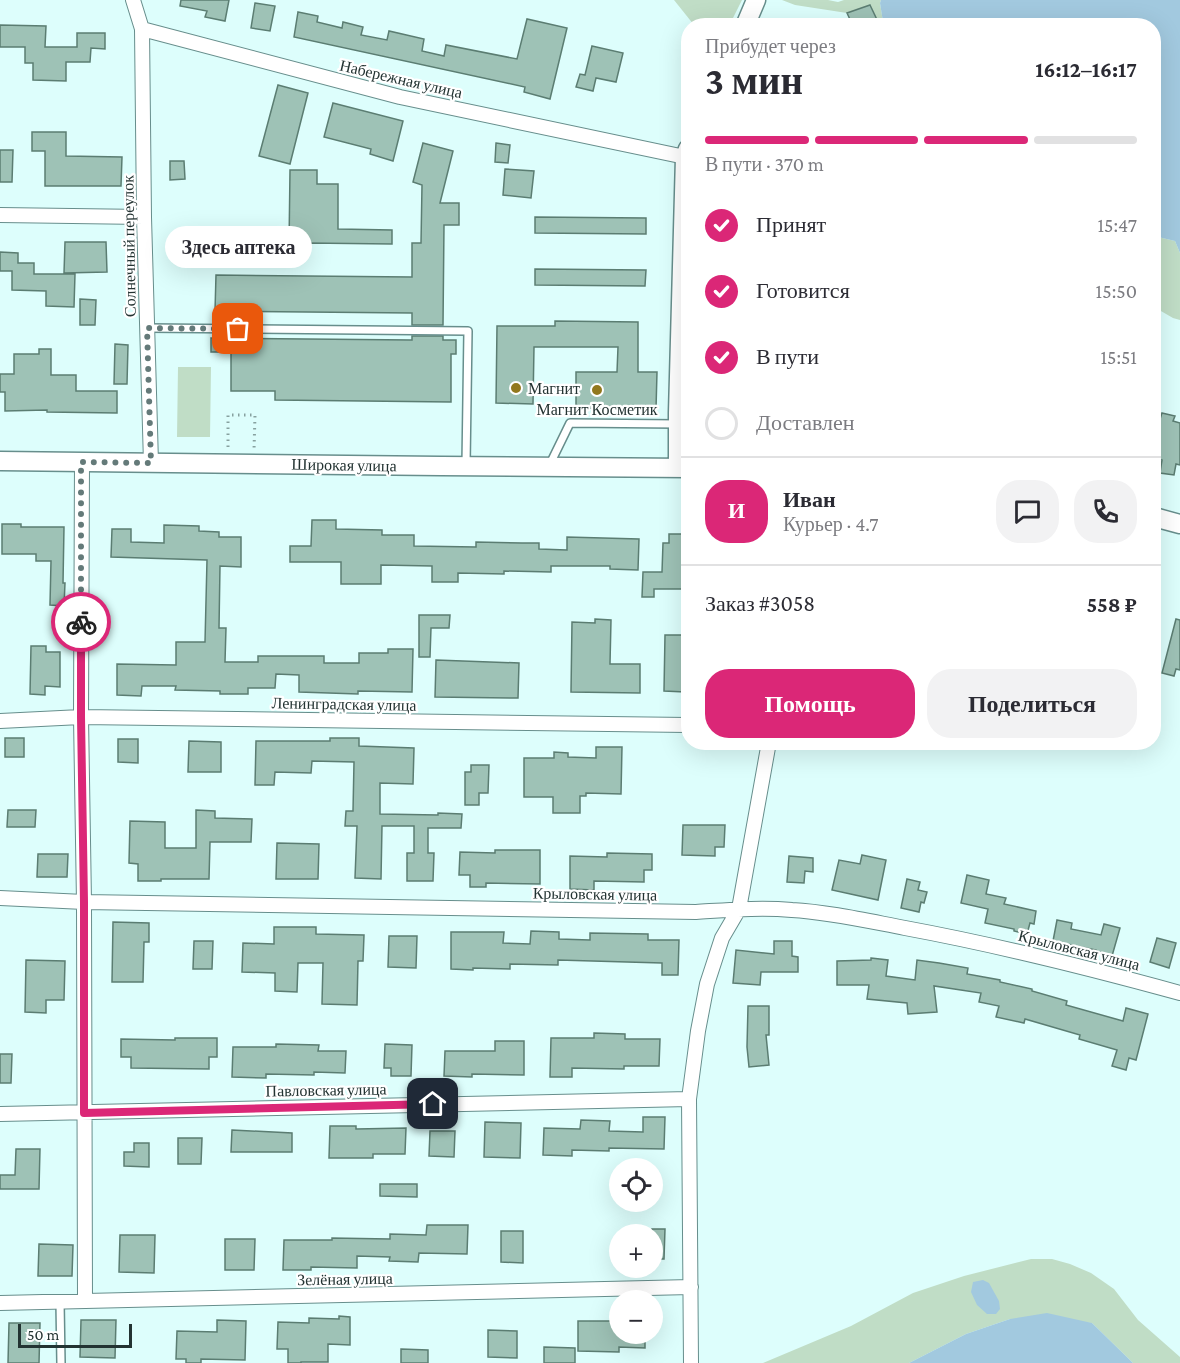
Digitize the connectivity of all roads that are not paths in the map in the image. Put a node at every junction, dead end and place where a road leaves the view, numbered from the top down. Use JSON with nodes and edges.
{"nodes":[{"id":1,"x":133,"y":0,"type":"edge"},
{"id":2,"x":756,"y":0,"type":"edge"},
{"id":3,"x":748,"y":18,"type":"edge"},
{"id":4,"x":142,"y":29,"type":"junction"},
{"id":5,"x":681,"y":152,"type":"edge"},
{"id":6,"x":0,"y":215,"type":"edge"},
{"id":7,"x":144,"y":217,"type":"junction"},
{"id":8,"x":147,"y":328,"type":"junction"},
{"id":9,"x":681,"y":334,"type":"edge"},
{"id":10,"x":678,"y":424,"type":"junction"},
{"id":11,"x":681,"y":450,"type":"edge"},
{"id":12,"x":0,"y":460,"type":"edge"},
{"id":13,"x":81,"y":462,"type":"junction"},
{"id":14,"x":151,"y":463,"type":"junction"},
{"id":15,"x":466,"y":466,"type":"junction"},
{"id":16,"x":548,"y":467,"type":"junction"},
{"id":17,"x":681,"y":467,"type":"edge"},
{"id":18,"x":1161,"y":519,"type":"edge"},
{"id":19,"x":1180,"y":524,"type":"edge"},
{"id":20,"x":81,"y":717,"type":"junction"},
{"id":21,"x":0,"y":721,"type":"edge"},
{"id":22,"x":681,"y":725,"type":"edge"},
{"id":23,"x":768,"y":750,"type":"edge"},
{"id":24,"x":0,"y":898,"type":"edge"},
{"id":25,"x":84,"y":902,"type":"junction"},
{"id":26,"x":739,"y":909,"type":"junction"},
{"id":27,"x":1180,"y":993,"type":"edge"},
{"id":28,"x":689,"y":1098,"type":"junction"},
{"id":29,"x":84,"y":1113,"type":"junction"},
{"id":30,"x":0,"y":1114,"type":"edge"},
{"id":31,"x":691,"y":1287,"type":"junction"},
{"id":32,"x":85,"y":1301,"type":"junction"},
{"id":33,"x":60,"y":1302,"type":"junction"},
{"id":34,"x":0,"y":1303,"type":"edge"},
{"id":35,"x":61,"y":1363,"type":"edge"},
{"id":36,"x":691,"y":1363,"type":"edge"}],
"edges":[{"from":1,"to":4,"type":"street"},
{"from":2,"to":3,"type":"street"},
{"from":4,"to":5,"type":"street","name":"Набережная улица"},
{"from":4,"to":7,"type":"street","name":"Солнечный переулок"},
{"from":6,"to":7,"type":"street"},
{"from":7,"to":8,"type":"street","name":"Солнечный переулок"},
{"from":8,"to":14,"type":"street","name":"Солнечный переулок"},
{"from":8,"to":15,"type":"lane"},
{"from":9,"to":10,"type":"street"},
{"from":10,"to":11,"type":"street"},
{"from":10,"to":16,"type":"lane"},
{"from":12,"to":13,"type":"street","name":"Широкая улица"},
{"from":13,"to":14,"type":"street","name":"Широкая улица"},
{"from":13,"to":20,"type":"street"},
{"from":14,"to":15,"type":"street","name":"Широкая улица"},
{"from":15,"to":16,"type":"street","name":"Широкая улица"},
{"from":16,"to":17,"type":"street","name":"Широкая улица"},
{"from":18,"to":19,"type":"street"},
{"from":20,"to":21,"type":"street","name":"Ленинградская улица"},
{"from":20,"to":22,"type":"street","name":"Ленинградская улица"},
{"from":20,"to":25,"type":"street"},
{"from":23,"to":26,"type":"street"},
{"from":24,"to":25,"type":"street","name":"Крыловская улица"},
{"from":25,"to":26,"type":"street","name":"Крыловская улица"},
{"from":25,"to":29,"type":"street"},
{"from":26,"to":27,"type":"street","name":"Крыловская улица"},
{"from":26,"to":28,"type":"street"},
{"from":28,"to":29,"type":"street","name":"Павловская улица"},
{"from":28,"to":31,"type":"street"},
{"from":29,"to":30,"type":"street","name":"Павловская улица"},
{"from":29,"to":32,"type":"street"},
{"from":31,"to":32,"type":"street","name":"Зелёная улица"},
{"from":31,"to":36,"type":"street"},
{"from":32,"to":33,"type":"street","name":"Зелёная улица"},
{"from":33,"to":34,"type":"street","name":"Зелёная улица"},
{"from":33,"to":35,"type":"lane"}]}
